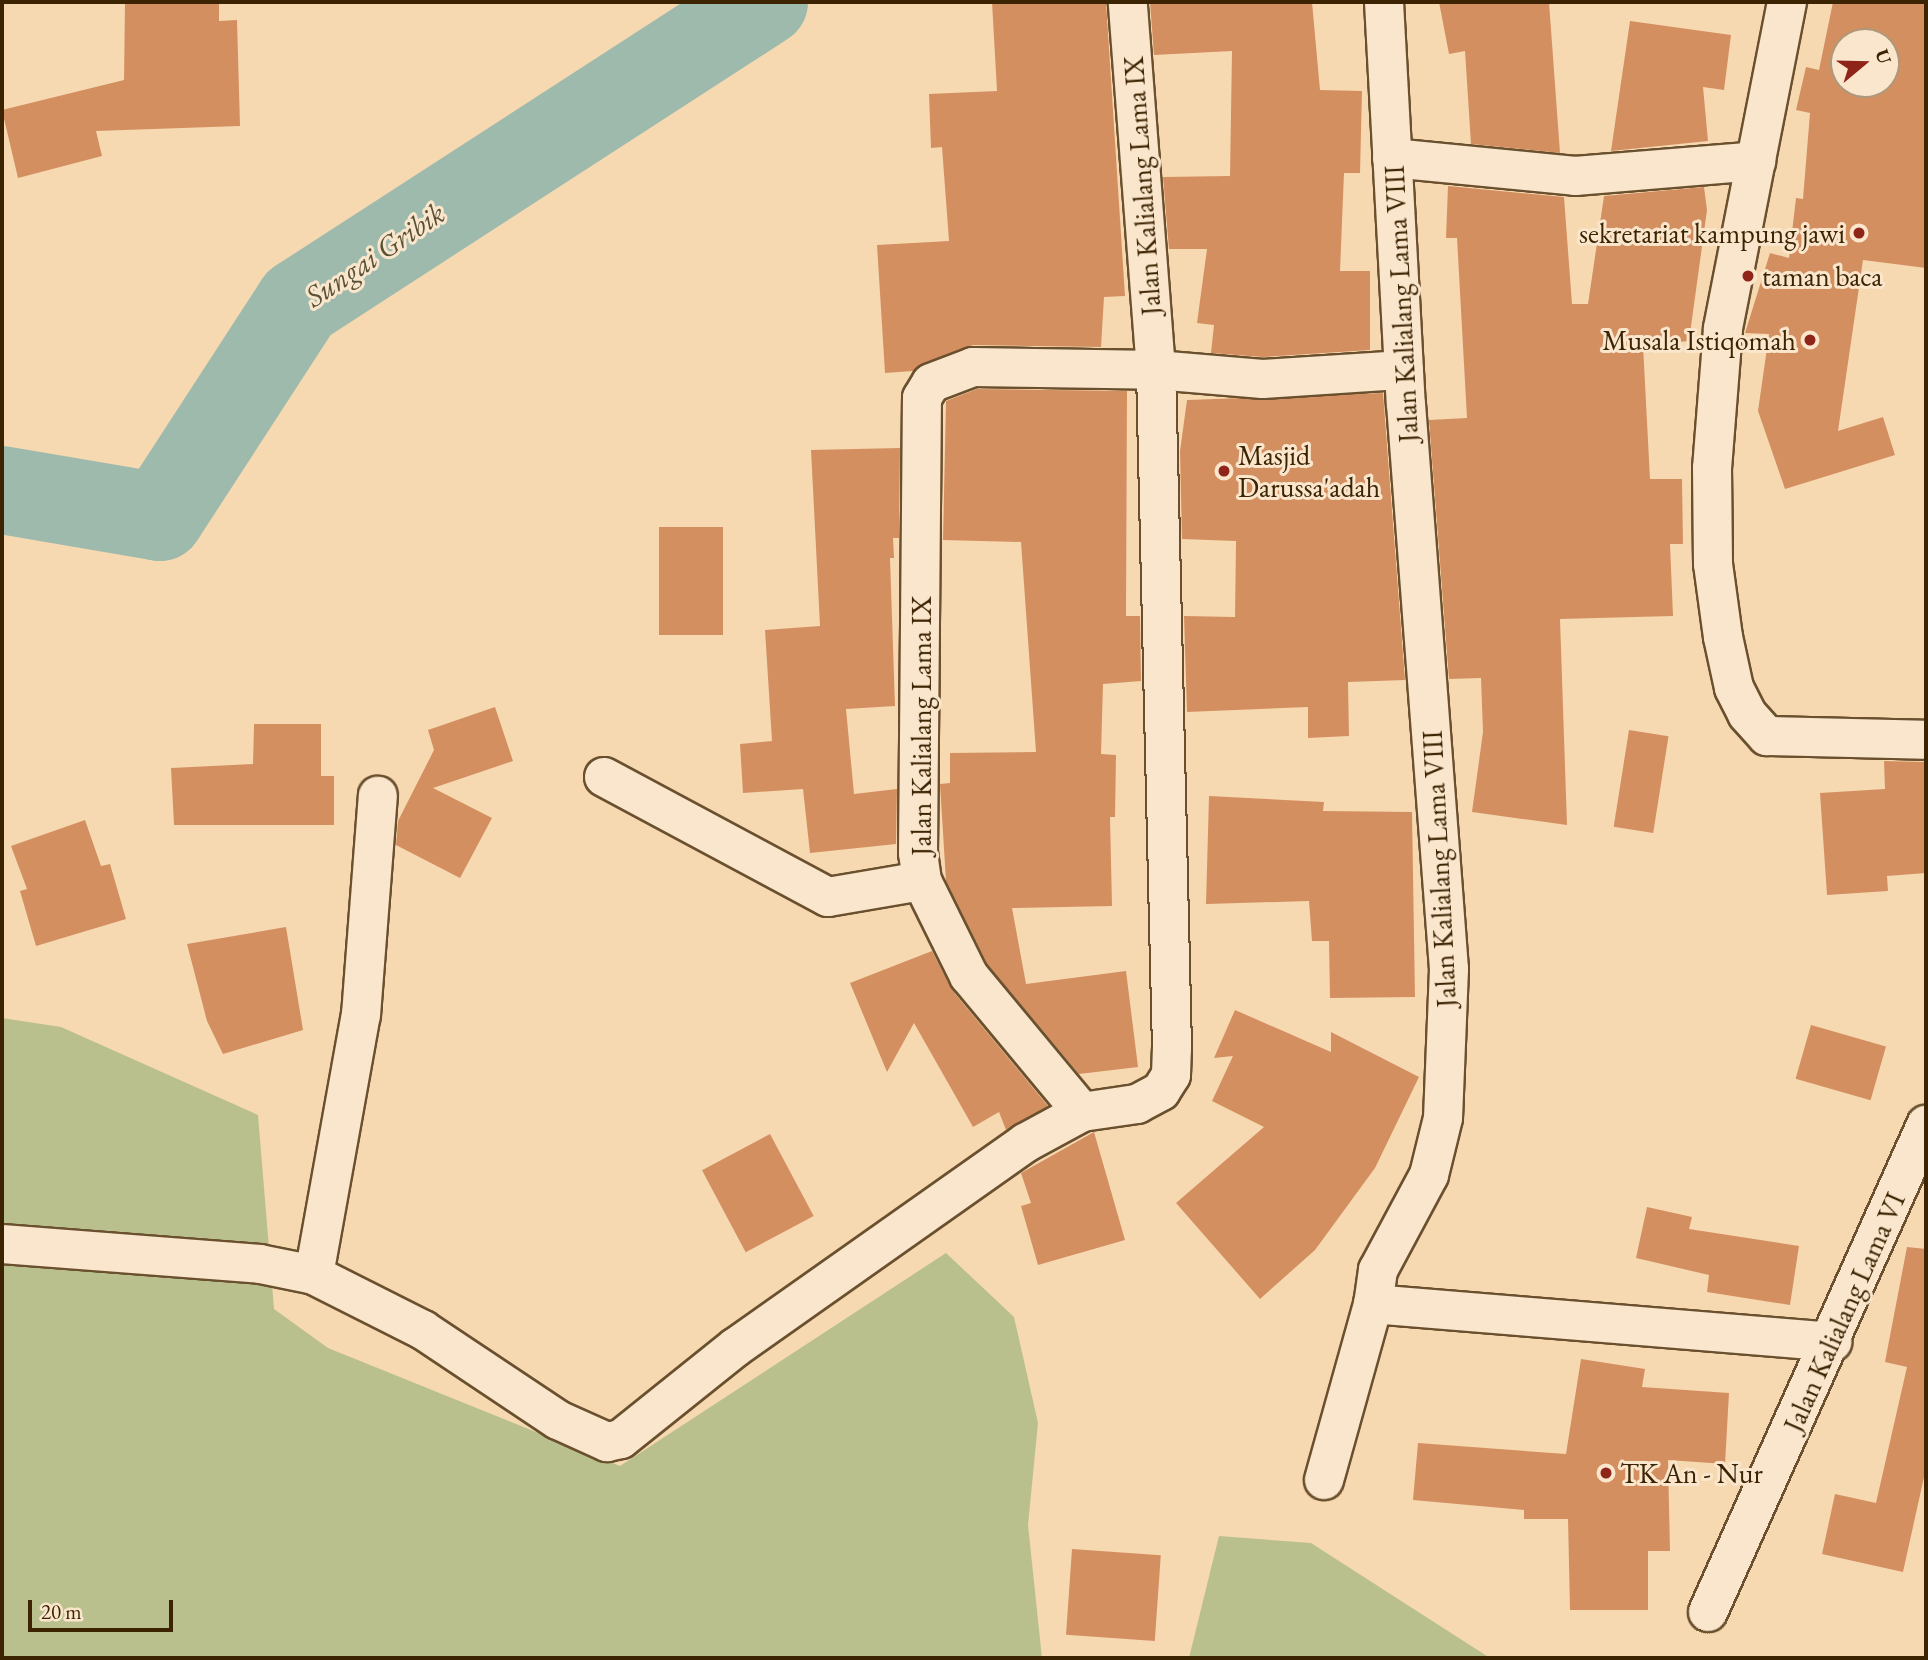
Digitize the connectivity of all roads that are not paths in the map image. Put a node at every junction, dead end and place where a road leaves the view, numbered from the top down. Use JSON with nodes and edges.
{"nodes":[{"id":1,"x":1128,"y":2,"type":"edge"},
{"id":2,"x":1384,"y":2,"type":"edge"},
{"id":3,"x":1787,"y":2,"type":"edge"},
{"id":4,"x":1392,"y":158,"type":"junction"},
{"id":5,"x":1756,"y":161,"type":"junction"},
{"id":6,"x":1156,"y":370,"type":"junction"},
{"id":7,"x":1404,"y":370,"type":"junction"},
{"id":8,"x":1926,"y":740,"type":"edge"},
{"id":9,"x":604,"y":777,"type":"dead end"},
{"id":10,"x":378,"y":796,"type":"dead end"},
{"id":11,"x":922,"y":881,"type":"junction"},
{"id":12,"x":1082,"y":1112,"type":"junction"},
{"id":13,"x":1926,"y":1125,"type":"edge"},
{"id":14,"x":2,"y":1244,"type":"edge"},
{"id":15,"x":314,"y":1275,"type":"junction"},
{"id":16,"x":1373,"y":1304,"type":"junction"},
{"id":17,"x":1832,"y":1342,"type":"junction"},
{"id":18,"x":1324,"y":1480,"type":"dead end"},
{"id":19,"x":1708,"y":1612,"type":"dead end"}],
"edges":[{"from":1,"to":6,"type":"street","name":"Jalan Kalialang Lama IX"},
{"from":2,"to":4,"type":"street","name":"Jalan Kalialang Lama VIII"},
{"from":3,"to":5,"type":"street"},
{"from":4,"to":5,"type":"street"},
{"from":4,"to":7,"type":"street","name":"Jalan Kalialang Lama VIII"},
{"from":5,"to":8,"type":"street"},
{"from":6,"to":7,"type":"street"},
{"from":6,"to":11,"type":"street","name":"Jalan Kalialang Lama IX"},
{"from":6,"to":12,"type":"street","name":"Jalan Kalialang Lama IX"},
{"from":7,"to":16,"type":"street","name":"Jalan Kalialang Lama VIII"},
{"from":9,"to":11,"type":"street"},
{"from":10,"to":15,"type":"street"},
{"from":11,"to":12,"type":"street","name":"Jalan Kalialang Lama IX"},
{"from":12,"to":15,"type":"street"},
{"from":13,"to":17,"type":"street","name":"Jalan Kalialang Lama VI"},
{"from":14,"to":15,"type":"street"},
{"from":16,"to":17,"type":"street"},
{"from":16,"to":18,"type":"street","name":"Jalan Kalialang Lama VIII"},
{"from":17,"to":19,"type":"street","name":"Jalan Kalialang Lama VI"}]}
